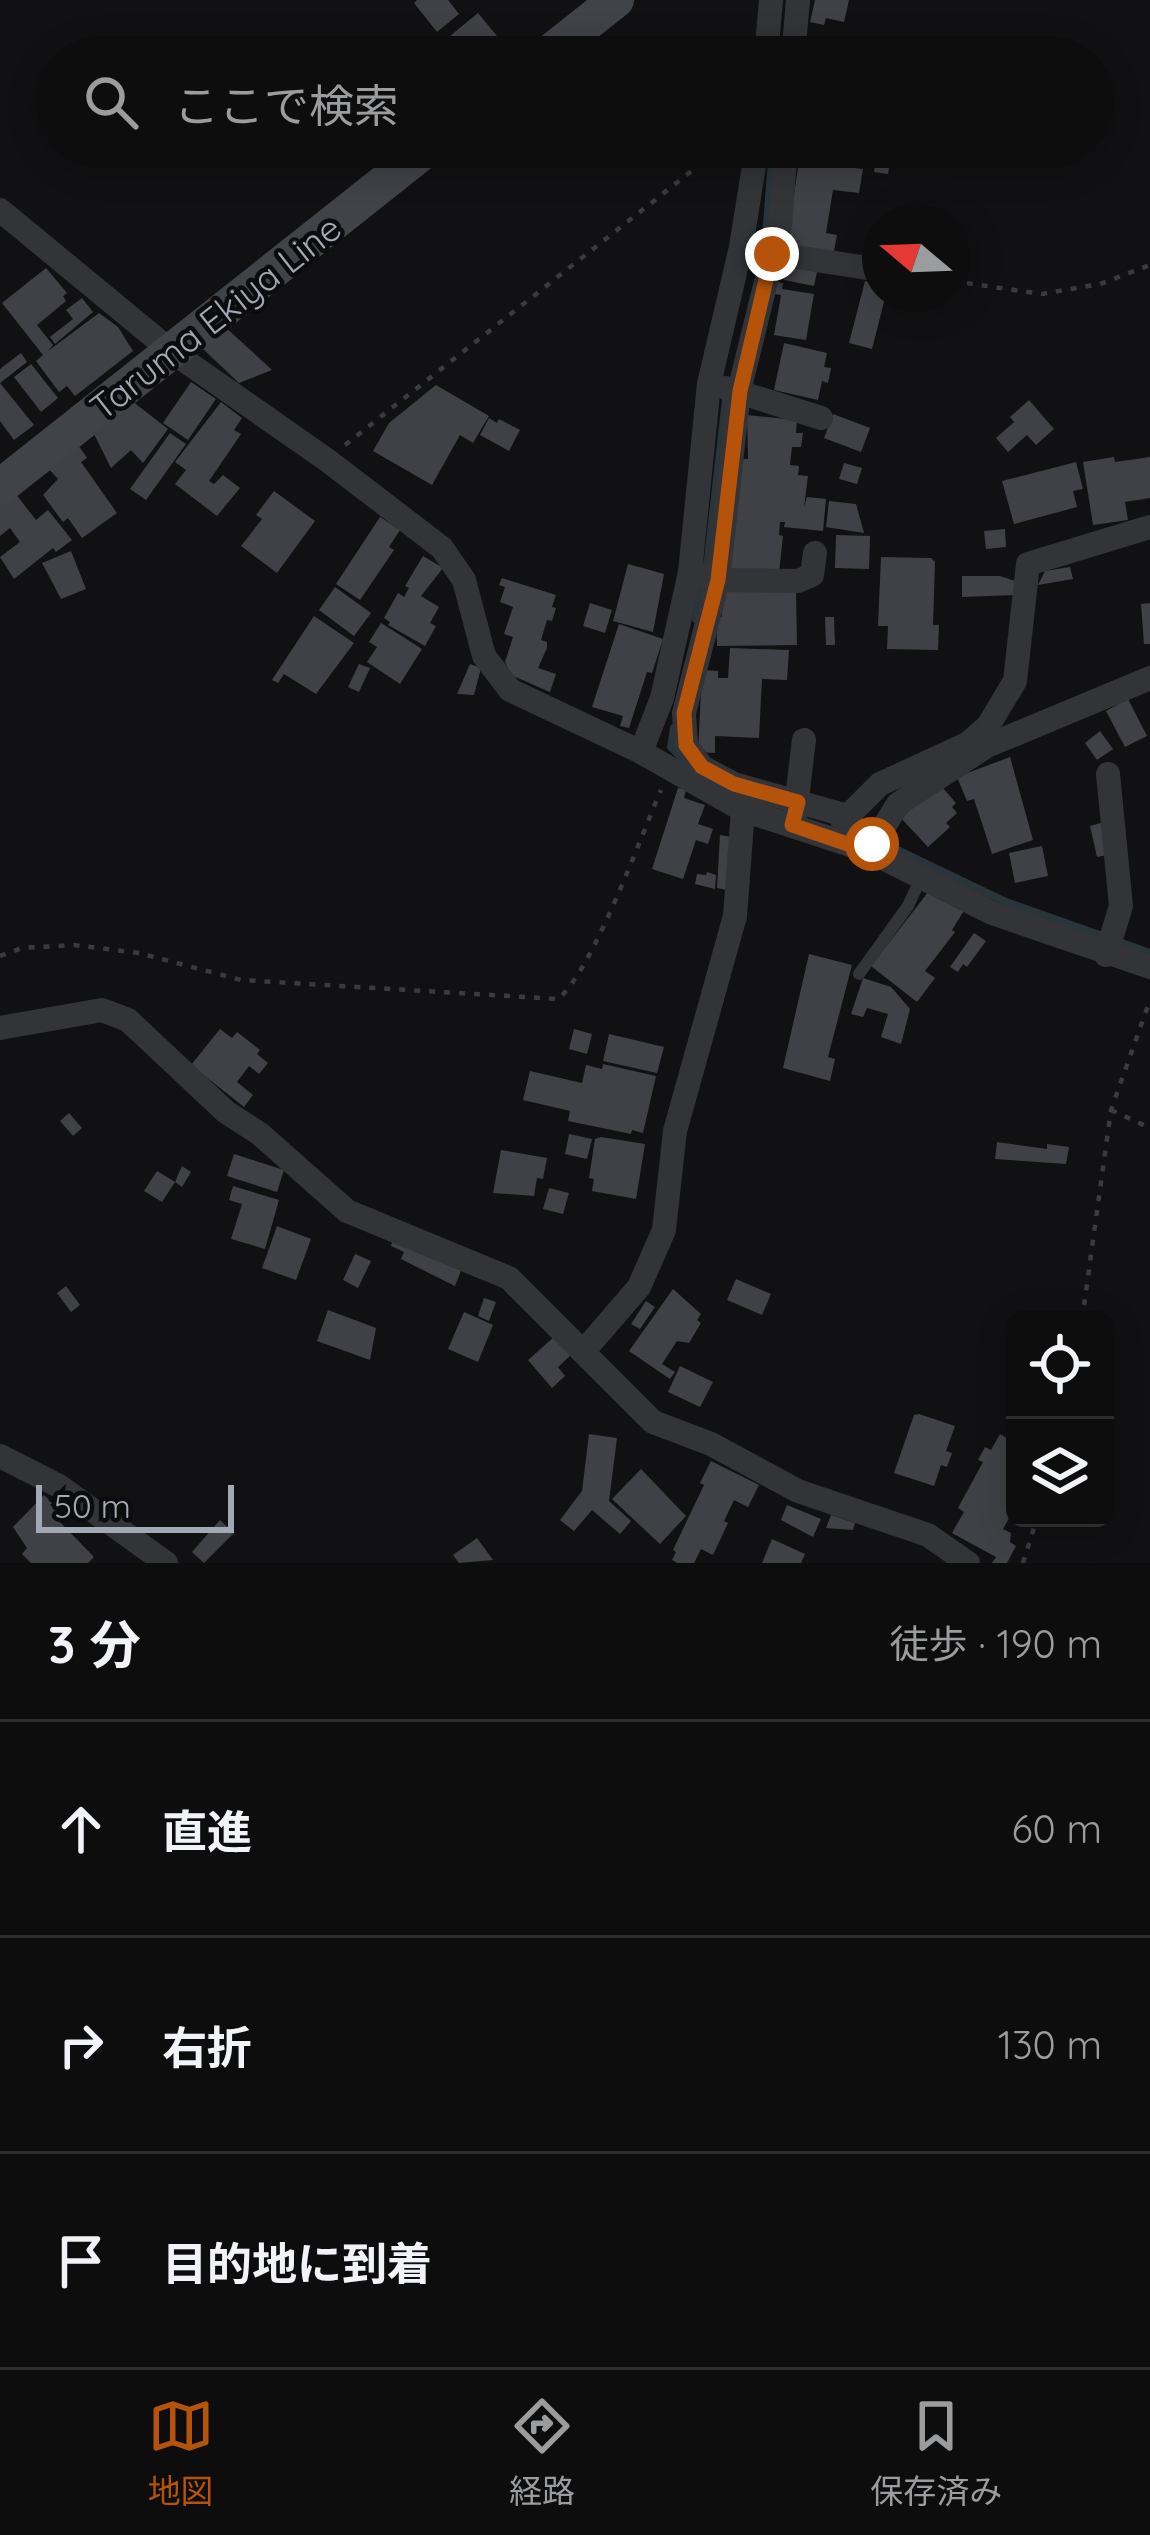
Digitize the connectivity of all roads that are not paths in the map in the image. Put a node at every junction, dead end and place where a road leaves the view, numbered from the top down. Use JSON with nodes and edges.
{"nodes":[{"id":1,"x":616,"y":0,"type":"edge"},
{"id":2,"x":771,"y":0,"type":"edge"},
{"id":3,"x":798,"y":0,"type":"edge"},
{"id":4,"x":571,"y":36,"type":"edge"},
{"id":5,"x":768,"y":36,"type":"edge"},
{"id":6,"x":795,"y":36,"type":"edge"},
{"id":7,"x":403,"y":168,"type":"edge"},
{"id":8,"x":754,"y":168,"type":"edge"},
{"id":9,"x":784,"y":168,"type":"edge"},
{"id":10,"x":0,"y":210,"type":"edge"},
{"id":11,"x":741,"y":247,"type":"junction"},
{"id":12,"x":772,"y":254,"type":"junction"},
{"id":13,"x":862,"y":267,"type":"edge"},
{"id":14,"x":171,"y":351,"type":"junction"},
{"id":15,"x":709,"y":384,"type":"junction"},
{"id":16,"x":740,"y":391,"type":"junction"},
{"id":17,"x":821,"y":418,"type":"dead end"},
{"id":18,"x":0,"y":487,"type":"edge"},
{"id":19,"x":1150,"y":527,"type":"edge"},
{"id":20,"x":815,"y":554,"type":"dead end"},
{"id":21,"x":690,"y":572,"type":"junction"},
{"id":22,"x":718,"y":580,"type":"junction"},
{"id":23,"x":1150,"y":678,"type":"edge"},
{"id":24,"x":987,"y":736,"type":"junction"},
{"id":25,"x":804,"y":740,"type":"dead end"},
{"id":26,"x":641,"y":752,"type":"junction"},
{"id":27,"x":1108,"y":774,"type":"dead end"},
{"id":28,"x":743,"y":810,"type":"junction"},
{"id":29,"x":795,"y":813,"type":"junction"},
{"id":30,"x":873,"y":842,"type":"junction"},
{"id":31,"x":922,"y":877,"type":"junction"},
{"id":32,"x":1111,"y":945,"type":"junction"},
{"id":33,"x":1150,"y":967,"type":"edge"},
{"id":34,"x":860,"y":974,"type":"dead end"},
{"id":35,"x":0,"y":1028,"type":"edge"},
{"id":36,"x":583,"y":1352,"type":"junction"},
{"id":37,"x":0,"y":1456,"type":"edge"},
{"id":38,"x":166,"y":1563,"type":"edge"},
{"id":39,"x":968,"y":1563,"type":"edge"}],
"edges":[{"from":1,"to":4,"type":"main road"},
{"from":2,"to":5,"type":"street"},
{"from":3,"to":6,"type":"street"},
{"from":7,"to":14,"type":"main road","name":"Taruma Ekiya Line"},
{"from":8,"to":11,"type":"street"},
{"from":9,"to":12,"type":"street"},
{"from":10,"to":14,"type":"street"},
{"from":11,"to":12,"type":"street"},
{"from":11,"to":15,"type":"street"},
{"from":12,"to":13,"type":"street"},
{"from":12,"to":16,"type":"street"},
{"from":14,"to":18,"type":"main road","name":"Taruma Ekiya Line"},
{"from":14,"to":26,"type":"street"},
{"from":15,"to":16,"type":"street"},
{"from":15,"to":21,"type":"street"},
{"from":16,"to":17,"type":"street"},
{"from":16,"to":22,"type":"street"},
{"from":19,"to":24,"type":"street"},
{"from":20,"to":22,"type":"street"},
{"from":21,"to":22,"type":"street"},
{"from":21,"to":26,"type":"street"},
{"from":22,"to":29,"type":"street"},
{"from":23,"to":24,"type":"street"},
{"from":24,"to":29,"type":"street"},
{"from":24,"to":30,"type":"street"},
{"from":25,"to":29,"type":"street"},
{"from":26,"to":28,"type":"street"},
{"from":27,"to":32,"type":"street"},
{"from":28,"to":29,"type":"street"},
{"from":28,"to":36,"type":"street"},
{"from":29,"to":30,"type":"street"},
{"from":30,"to":31,"type":"street"},
{"from":31,"to":32,"type":"street"},
{"from":31,"to":34,"type":"lane"},
{"from":32,"to":33,"type":"street"},
{"from":35,"to":36,"type":"street"},
{"from":36,"to":39,"type":"street"},
{"from":37,"to":38,"type":"street"}]}
